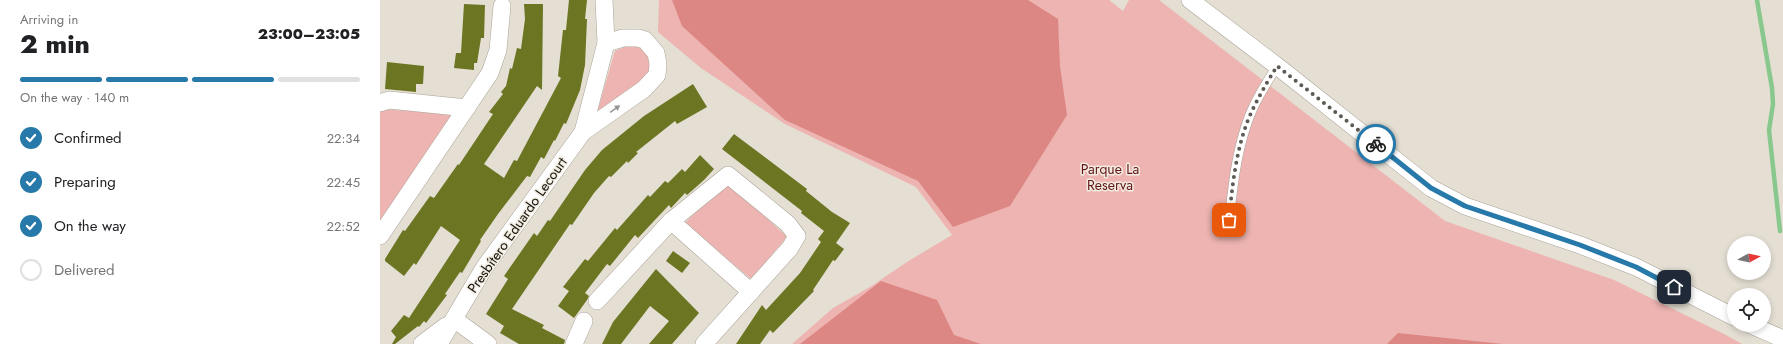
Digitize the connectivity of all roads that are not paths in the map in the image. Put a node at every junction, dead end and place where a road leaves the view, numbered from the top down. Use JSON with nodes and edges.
{"nodes":[{"id":1,"x":604,"y":0,"type":"edge"},
{"id":2,"x":1190,"y":0,"type":"edge"},
{"id":3,"x":502,"y":6,"type":"dead end"},
{"id":4,"x":606,"y":43,"type":"junction"},
{"id":5,"x":1277,"y":66,"type":"junction"},
{"id":6,"x":380,"y":103,"type":"edge"},
{"id":7,"x":467,"y":108,"type":"junction"},
{"id":8,"x":583,"y":132,"type":"junction"},
{"id":9,"x":671,"y":221,"type":"junction"},
{"id":10,"x":1228,"y":231,"type":"dead end"},
{"id":11,"x":380,"y":236,"type":"edge"},
{"id":12,"x":751,"y":292,"type":"junction"},
{"id":13,"x":597,"y":301,"type":"dead end"},
{"id":14,"x":1727,"y":313,"type":"edge"},
{"id":15,"x":454,"y":319,"type":"junction"},
{"id":16,"x":584,"y":321,"type":"dead end"},
{"id":17,"x":1768,"y":332,"type":"edge"},
{"id":18,"x":1783,"y":338,"type":"edge"},
{"id":19,"x":422,"y":344,"type":"edge"},
{"id":20,"x":439,"y":344,"type":"edge"},
{"id":21,"x":488,"y":344,"type":"edge"},
{"id":22,"x":574,"y":344,"type":"edge"},
{"id":23,"x":704,"y":344,"type":"edge"}],
"edges":[{"from":1,"to":4,"type":"street"},
{"from":2,"to":5,"type":"street"},
{"from":3,"to":7,"type":"street"},
{"from":4,"to":8,"type":"street","name":"Presbítero Eduardo Lecourt"},
{"from":8,"to":4,"type":"street","name":"Presbítero Eduardo Lecourt","one_way":true},
{"from":5,"to":10,"type":"lane"},
{"from":5,"to":14,"type":"street"},
{"from":6,"to":7,"type":"street"},
{"from":7,"to":11,"type":"street"},
{"from":8,"to":15,"type":"street","name":"Presbítero Eduardo Lecourt"},
{"from":9,"to":12,"type":"street"},
{"from":9,"to":12,"type":"street"},
{"from":9,"to":13,"type":"street"},
{"from":12,"to":23,"type":"street"},
{"from":15,"to":19,"type":"street","name":"Presbítero Eduardo Lecourt"},
{"from":15,"to":20,"type":"street","name":"Presbítero Eduardo Lecourt"},
{"from":15,"to":21,"type":"street"},
{"from":16,"to":22,"type":"street"},
{"from":17,"to":18,"type":"street"}]}
